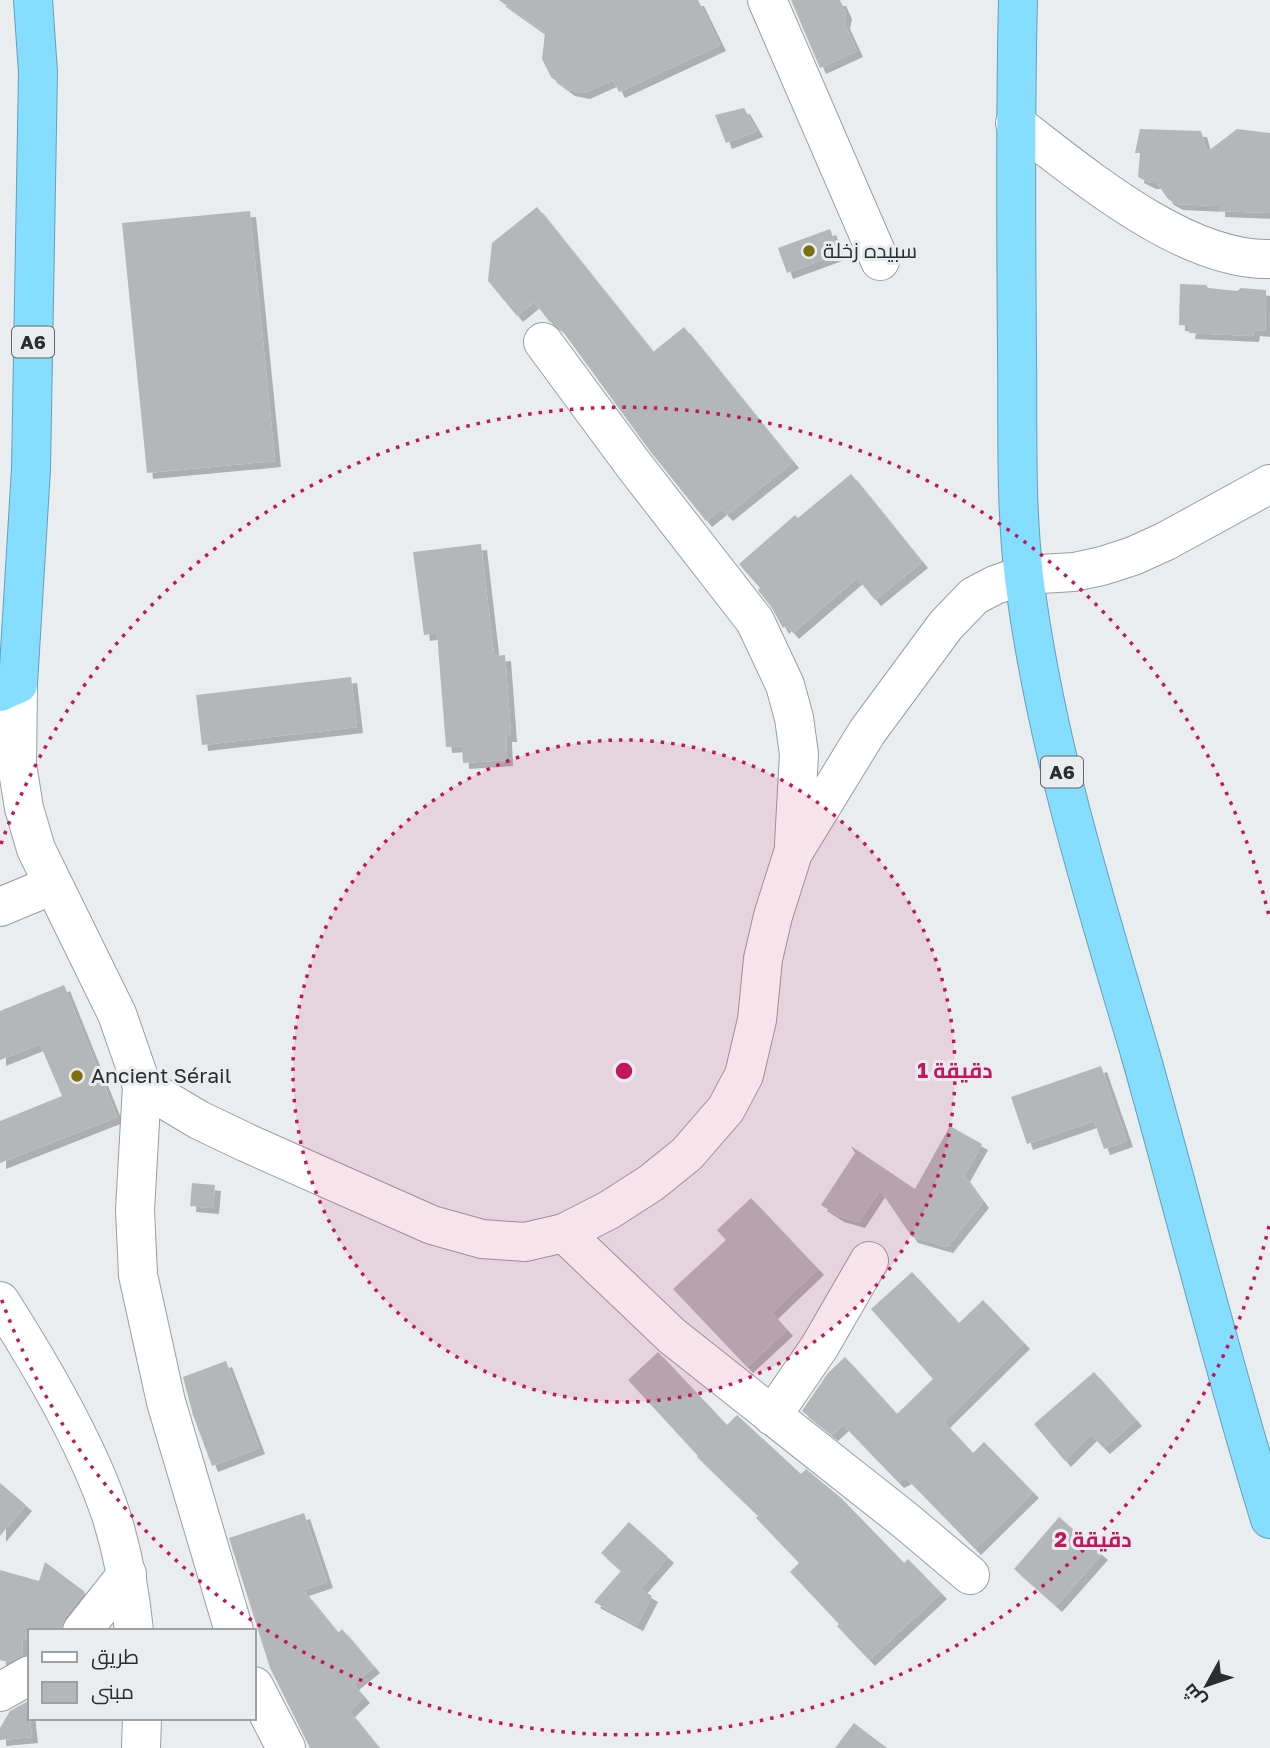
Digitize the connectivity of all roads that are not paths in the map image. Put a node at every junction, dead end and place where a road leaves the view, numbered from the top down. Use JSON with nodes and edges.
{"nodes":[{"id":1,"x":33,"y":0,"type":"edge"},
{"id":2,"x":768,"y":0,"type":"edge"},
{"id":3,"x":1018,"y":0,"type":"edge"},
{"id":4,"x":1015,"y":122,"type":"junction"},
{"id":5,"x":1270,"y":259,"type":"edge"},
{"id":6,"x":880,"y":261,"type":"dead end"},
{"id":7,"x":543,"y":342,"type":"dead end"},
{"id":8,"x":1270,"y":484,"type":"edge"},
{"id":9,"x":1024,"y":575,"type":"junction"},
{"id":10,"x":9,"y":688,"type":"edge"},
{"id":11,"x":793,"y":853,"type":"junction"},
{"id":12,"x":53,"y":885,"type":"junction"},
{"id":13,"x":0,"y":907,"type":"edge"},
{"id":14,"x":142,"y":1086,"type":"junction"},
{"id":15,"x":564,"y":1233,"type":"junction"},
{"id":16,"x":869,"y":1261,"type":"dead end"},
{"id":17,"x":0,"y":1301,"type":"edge"},
{"id":18,"x":772,"y":1416,"type":"junction"},
{"id":19,"x":1270,"y":1518,"type":"edge"},
{"id":20,"x":127,"y":1574,"type":"junction"},
{"id":21,"x":970,"y":1574,"type":"dead end"},
{"id":22,"x":84,"y":1629,"type":"edge"},
{"id":23,"x":134,"y":1629,"type":"edge"},
{"id":24,"x":233,"y":1629,"type":"edge"},
{"id":25,"x":28,"y":1676,"type":"edge"},
{"id":26,"x":256,"y":1690,"type":"edge"},
{"id":27,"x":0,"y":1692,"type":"edge"},
{"id":28,"x":142,"y":1720,"type":"edge"},
{"id":29,"x":141,"y":1748,"type":"edge"},
{"id":30,"x":286,"y":1748,"type":"edge"}],
"edges":[{"from":1,"to":10,"type":"highway","number":"A6"},
{"from":2,"to":6,"type":"street"},
{"from":3,"to":4,"type":"highway","number":"A6"},
{"from":4,"to":5,"type":"street"},
{"from":4,"to":9,"type":"highway","number":"A6"},
{"from":7,"to":11,"type":"street"},
{"from":8,"to":9,"type":"street"},
{"from":9,"to":11,"type":"street"},
{"from":9,"to":19,"type":"highway","number":"A6"},
{"from":10,"to":12,"type":"street"},
{"from":11,"to":15,"type":"street"},
{"from":12,"to":13,"type":"street"},
{"from":12,"to":14,"type":"street"},
{"from":14,"to":15,"type":"street"},
{"from":14,"to":24,"type":"street"},
{"from":15,"to":18,"type":"street"},
{"from":16,"to":18,"type":"street"},
{"from":17,"to":20,"type":"street"},
{"from":18,"to":21,"type":"street"},
{"from":20,"to":22,"type":"street"},
{"from":20,"to":23,"type":"street"},
{"from":25,"to":27,"type":"street"},
{"from":26,"to":30,"type":"street"},
{"from":28,"to":29,"type":"street"}]}
